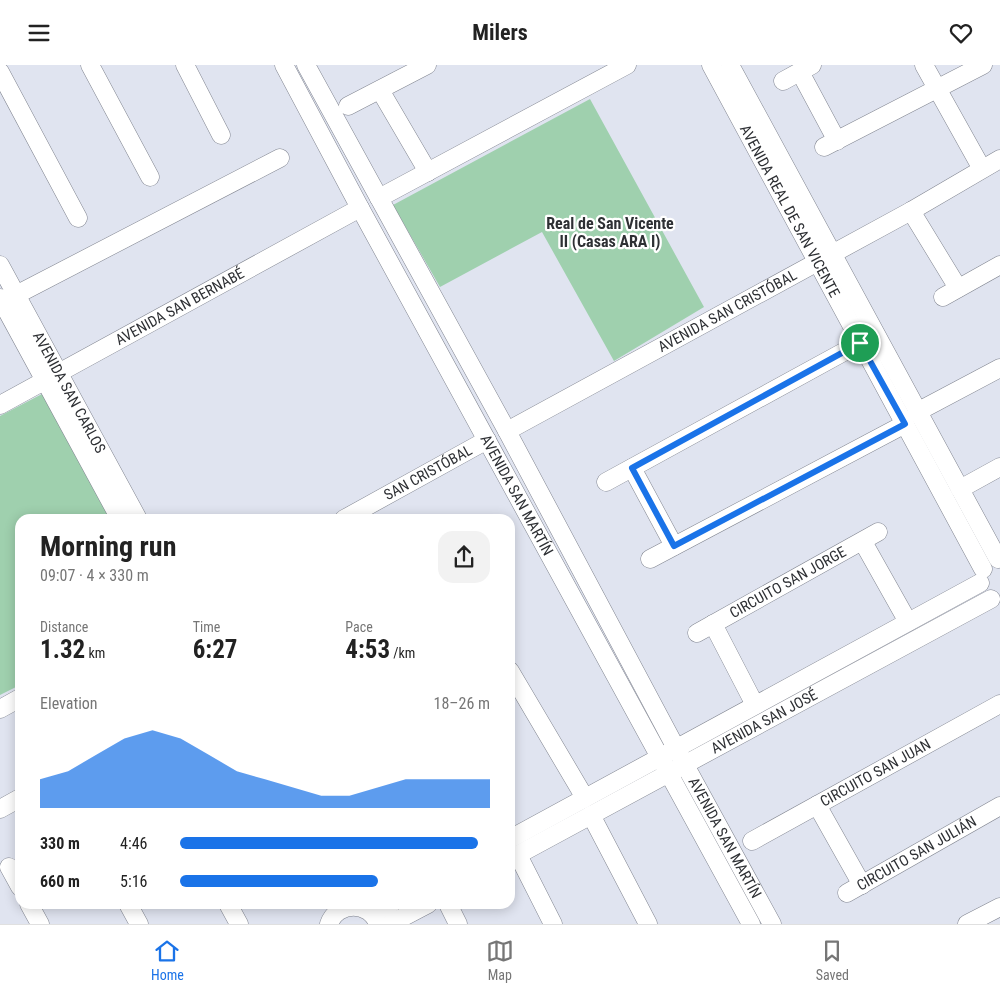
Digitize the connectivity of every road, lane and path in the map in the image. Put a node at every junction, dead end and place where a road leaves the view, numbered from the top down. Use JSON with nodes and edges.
{"nodes":[{"id":1,"x":90,"y":65,"type":"edge"},
{"id":2,"x":184,"y":65,"type":"edge"},
{"id":3,"x":284,"y":65,"type":"edge"},
{"id":4,"x":306,"y":65,"type":"edge"},
{"id":5,"x":427,"y":65,"type":"edge"},
{"id":6,"x":711,"y":65,"type":"edge"},
{"id":7,"x":730,"y":65,"type":"edge"},
{"id":8,"x":924,"y":65,"type":"edge"},
{"id":9,"x":984,"y":65,"type":"edge"},
{"id":10,"x":615,"y":68,"type":"edge"},
{"id":11,"x":806,"y":68,"type":"edge"},
{"id":12,"x":0,"y":72,"type":"edge"},
{"id":13,"x":783,"y":81,"type":"dead end"},
{"id":14,"x":938,"y":89,"type":"junction"},
{"id":15,"x":380,"y":90,"type":"junction"},
{"id":16,"x":348,"y":106,"type":"dead end"},
{"id":17,"x":221,"y":135,"type":"dead end"},
{"id":18,"x":280,"y":158,"type":"dead end"},
{"id":19,"x":1000,"y":159,"type":"edge"},
{"id":20,"x":982,"y":169,"type":"junction"},
{"id":21,"x":428,"y":172,"type":"junction"},
{"id":22,"x":150,"y":177,"type":"dead end"},
{"id":23,"x":379,"y":198,"type":"junction"},
{"id":24,"x":360,"y":208,"type":"junction"},
{"id":25,"x":911,"y":211,"type":"junction"},
{"id":26,"x":78,"y":217,"type":"dead end"},
{"id":27,"x":825,"y":257,"type":"junction"},
{"id":28,"x":0,"y":265,"type":"edge"},
{"id":29,"x":1000,"y":265,"type":"edge"},
{"id":30,"x":958,"y":288,"type":"junction"},
{"id":31,"x":943,"y":297,"type":"dead end"},
{"id":32,"x":6,"y":304,"type":"edge"},
{"id":33,"x":860,"y":343,"type":"junction"},
{"id":34,"x":1000,"y":368,"type":"edge"},
{"id":35,"x":52,"y":377,"type":"junction"},
{"id":36,"x":0,"y":405,"type":"edge"},
{"id":37,"x":911,"y":418,"type":"junction"},
{"id":38,"x":507,"y":431,"type":"junction"},
{"id":39,"x":487,"y":440,"type":"junction"},
{"id":40,"x":1000,"y":467,"type":"edge"},
{"id":41,"x":632,"y":468,"type":"junction"},
{"id":42,"x":606,"y":482,"type":"dead end"},
{"id":43,"x":960,"y":489,"type":"junction"},
{"id":44,"x":118,"y":514,"type":"edge"},
{"id":45,"x":135,"y":514,"type":"edge"},
{"id":46,"x":353,"y":514,"type":"edge"},
{"id":47,"x":878,"y":533,"type":"dead end"},
{"id":48,"x":863,"y":542,"type":"junction"},
{"id":49,"x":674,"y":546,"type":"junction"},
{"id":50,"x":650,"y":559,"type":"dead end"},
{"id":51,"x":999,"y":559,"type":"edge"},
{"id":52,"x":981,"y":576,"type":"junction"},
{"id":53,"x":996,"y":600,"type":"edge"},
{"id":54,"x":908,"y":622,"type":"junction"},
{"id":55,"x":713,"y":624,"type":"junction"},
{"id":56,"x":697,"y":633,"type":"dead end"},
{"id":57,"x":515,"y":679,"type":"edge"},
{"id":58,"x":15,"y":700,"type":"edge"},
{"id":59,"x":1000,"y":704,"type":"edge"},
{"id":60,"x":755,"y":705,"type":"junction"},
{"id":61,"x":0,"y":709,"type":"edge"},
{"id":62,"x":676,"y":748,"type":"junction"},
{"id":63,"x":660,"y":757,"type":"junction"},
{"id":64,"x":685,"y":765,"type":"junction"},
{"id":65,"x":669,"y":773,"type":"junction"},
{"id":66,"x":585,"y":798,"type":"junction"},
{"id":67,"x":15,"y":801,"type":"edge"},
{"id":68,"x":817,"y":805,"type":"junction"},
{"id":69,"x":1000,"y":806,"type":"edge"},
{"id":70,"x":0,"y":809,"type":"edge"},
{"id":71,"x":591,"y":815,"type":"junction"},
{"id":72,"x":515,"y":836,"type":"edge"},
{"id":73,"x":752,"y":841,"type":"dead end"},
{"id":74,"x":515,"y":856,"type":"edge"},
{"id":75,"x":515,"y":859,"type":"edge"},
{"id":76,"x":9,"y":867,"type":"dead end"},
{"id":77,"x":15,"y":878,"type":"edge"},
{"id":78,"x":1000,"y":907,"type":"edge"},
{"id":79,"x":32,"y":909,"type":"edge"},
{"id":80,"x":131,"y":909,"type":"edge"},
{"id":81,"x":231,"y":909,"type":"edge"},
{"id":82,"x":386,"y":909,"type":"edge"},
{"id":83,"x":418,"y":909,"type":"edge"},
{"id":84,"x":450,"y":909,"type":"edge"},
{"id":85,"x":338,"y":910,"type":"edge"},
{"id":86,"x":375,"y":919,"type":"edge"},
{"id":87,"x":40,"y":924,"type":"edge"},
{"id":88,"x":139,"y":924,"type":"edge"},
{"id":89,"x":239,"y":924,"type":"edge"},
{"id":90,"x":390,"y":924,"type":"edge"},
{"id":91,"x":458,"y":924,"type":"edge"},
{"id":92,"x":554,"y":924,"type":"edge"},
{"id":93,"x":648,"y":924,"type":"edge"},
{"id":94,"x":752,"y":924,"type":"edge"},
{"id":95,"x":772,"y":924,"type":"edge"},
{"id":96,"x":967,"y":924,"type":"edge"}],
"edges":[{"from":1,"to":22,"type":"street"},
{"from":2,"to":17,"type":"street"},
{"from":3,"to":24,"type":"street","name":"AVENIDA SAN MARTÍN"},
{"from":4,"to":23,"type":"street","name":"AVENIDA SAN MARTÍN"},
{"from":5,"to":15,"type":"street"},
{"from":6,"to":27,"type":"street","name":"AVENIDA REAL DE SAN VICENTE"},
{"from":7,"to":27,"type":"street","name":"AVENIDA REAL DE SAN VICENTE"},
{"from":8,"to":14,"type":"street"},
{"from":9,"to":14,"type":"street"},
{"from":10,"to":21,"type":"street"},
{"from":11,"to":13,"type":"street"},
{"from":11,"to":14,"type":"street"},
{"from":12,"to":26,"type":"street"},
{"from":14,"to":20,"type":"street"},
{"from":15,"to":16,"type":"street"},
{"from":15,"to":21,"type":"street"},
{"from":18,"to":32,"type":"street"},
{"from":19,"to":20,"type":"street","name":"AVENIDA SAN CRISTÓBAL"},
{"from":20,"to":25,"type":"street","name":"AVENIDA SAN CRISTÓBAL"},
{"from":21,"to":23,"type":"street"},
{"from":23,"to":38,"type":"street","name":"AVENIDA SAN MARTÍN"},
{"from":24,"to":35,"type":"street","name":"AVENIDA SAN BERNABÉ"},
{"from":24,"to":39,"type":"street","name":"AVENIDA SAN MARTÍN"},
{"from":25,"to":27,"type":"street","name":"AVENIDA SAN CRISTÓBAL"},
{"from":25,"to":30,"type":"street"},
{"from":27,"to":33,"type":"street","name":"AVENIDA REAL DE SAN VICENTE"},
{"from":27,"to":37,"type":"street","name":"AVENIDA REAL DE SAN VICENTE"},
{"from":27,"to":38,"type":"street","name":"AVENIDA SAN CRISTÓBAL"},
{"from":28,"to":32,"type":"street","name":"AVENIDA SAN CARLOS"},
{"from":29,"to":30,"type":"street"},
{"from":30,"to":31,"type":"street"},
{"from":32,"to":35,"type":"street","name":"AVENIDA SAN CARLOS"},
{"from":33,"to":37,"type":"street","name":"AVENIDA REAL DE SAN VICENTE"},
{"from":33,"to":41,"type":"street"},
{"from":34,"to":37,"type":"street"},
{"from":35,"to":36,"type":"street","name":"AVENIDA SAN BERNABÉ"},
{"from":35,"to":44,"type":"street","name":"AVENIDA SAN CARLOS"},
{"from":35,"to":45,"type":"street","name":"AVENIDA SAN CARLOS"},
{"from":37,"to":43,"type":"street","name":"AVENIDA REAL DE SAN VICENTE"},
{"from":37,"to":49,"type":"street"},
{"from":37,"to":52,"type":"street","name":"AVENIDA REAL DE SAN VICENTE"},
{"from":38,"to":62,"type":"street","name":"AVENIDA SAN MARTÍN"},
{"from":39,"to":46,"type":"street","name":"SAN CRISTÓBAL"},
{"from":39,"to":63,"type":"street","name":"AVENIDA SAN MARTÍN"},
{"from":40,"to":43,"type":"street"},
{"from":41,"to":42,"type":"street"},
{"from":41,"to":49,"type":"street"},
{"from":43,"to":51,"type":"street","name":"AVENIDA REAL DE SAN VICENTE"},
{"from":47,"to":48,"type":"street"},
{"from":48,"to":54,"type":"street","name":"CIRCUITO SAN JORGE"},
{"from":48,"to":55,"type":"street","name":"CIRCUITO SAN JORGE"},
{"from":49,"to":50,"type":"street"},
{"from":51,"to":52,"type":"street","name":"AVENIDA SAN JOSÉ"},
{"from":52,"to":53,"type":"street","name":"AVENIDA REAL DE SAN VICENTE"},
{"from":52,"to":54,"type":"street","name":"AVENIDA SAN JOSÉ"},
{"from":53,"to":64,"type":"street","name":"AVENIDA SAN JOSÉ"},
{"from":54,"to":60,"type":"street","name":"AVENIDA SAN JOSÉ"},
{"from":55,"to":56,"type":"street"},
{"from":55,"to":60,"type":"street","name":"CIRCUITO SAN JORGE"},
{"from":57,"to":66,"type":"street"},
{"from":58,"to":61,"type":"street"},
{"from":59,"to":68,"type":"street","name":"CIRCUITO SAN JUAN"},
{"from":60,"to":62,"type":"street","name":"AVENIDA SAN JOSÉ"},
{"from":62,"to":63,"type":"street","name":"AVENIDA SAN JOSÉ"},
{"from":62,"to":64,"type":"street","name":"AVENIDA SAN MARTÍN"},
{"from":63,"to":65,"type":"street","name":"AVENIDA SAN MARTÍN"},
{"from":63,"to":66,"type":"street","name":"AVENIDA SAN JOSÉ"},
{"from":64,"to":65,"type":"street","name":"AVENIDA SAN JOSÉ"},
{"from":64,"to":95,"type":"street","name":"AVENIDA SAN MARTÍN"},
{"from":65,"to":71,"type":"street","name":"AVENIDA SAN JOSÉ"},
{"from":65,"to":94,"type":"street","name":"AVENIDA SAN MARTÍN"},
{"from":66,"to":72,"type":"street","name":"AVENIDA SAN JOSÉ"},
{"from":67,"to":70,"type":"street"},
{"from":68,"to":69,"type":"street","name":"CIRCUITO SAN JULIÁN"},
{"from":68,"to":73,"type":"street","name":"CIRCUITO SAN JUAN"},
{"from":71,"to":74,"type":"street","name":"AVENIDA SAN JOSÉ"},
{"from":71,"to":93,"type":"street"},
{"from":75,"to":92,"type":"street"},
{"from":76,"to":77,"type":"street"},
{"from":78,"to":96,"type":"street"},
{"from":79,"to":87,"type":"street"},
{"from":80,"to":88,"type":"street"},
{"from":81,"to":89,"type":"street"},
{"from":82,"to":86,"type":"street"},
{"from":83,"to":90,"type":"street"},
{"from":84,"to":91,"type":"street"},
{"from":85,"to":86,"type":"street"}]}
